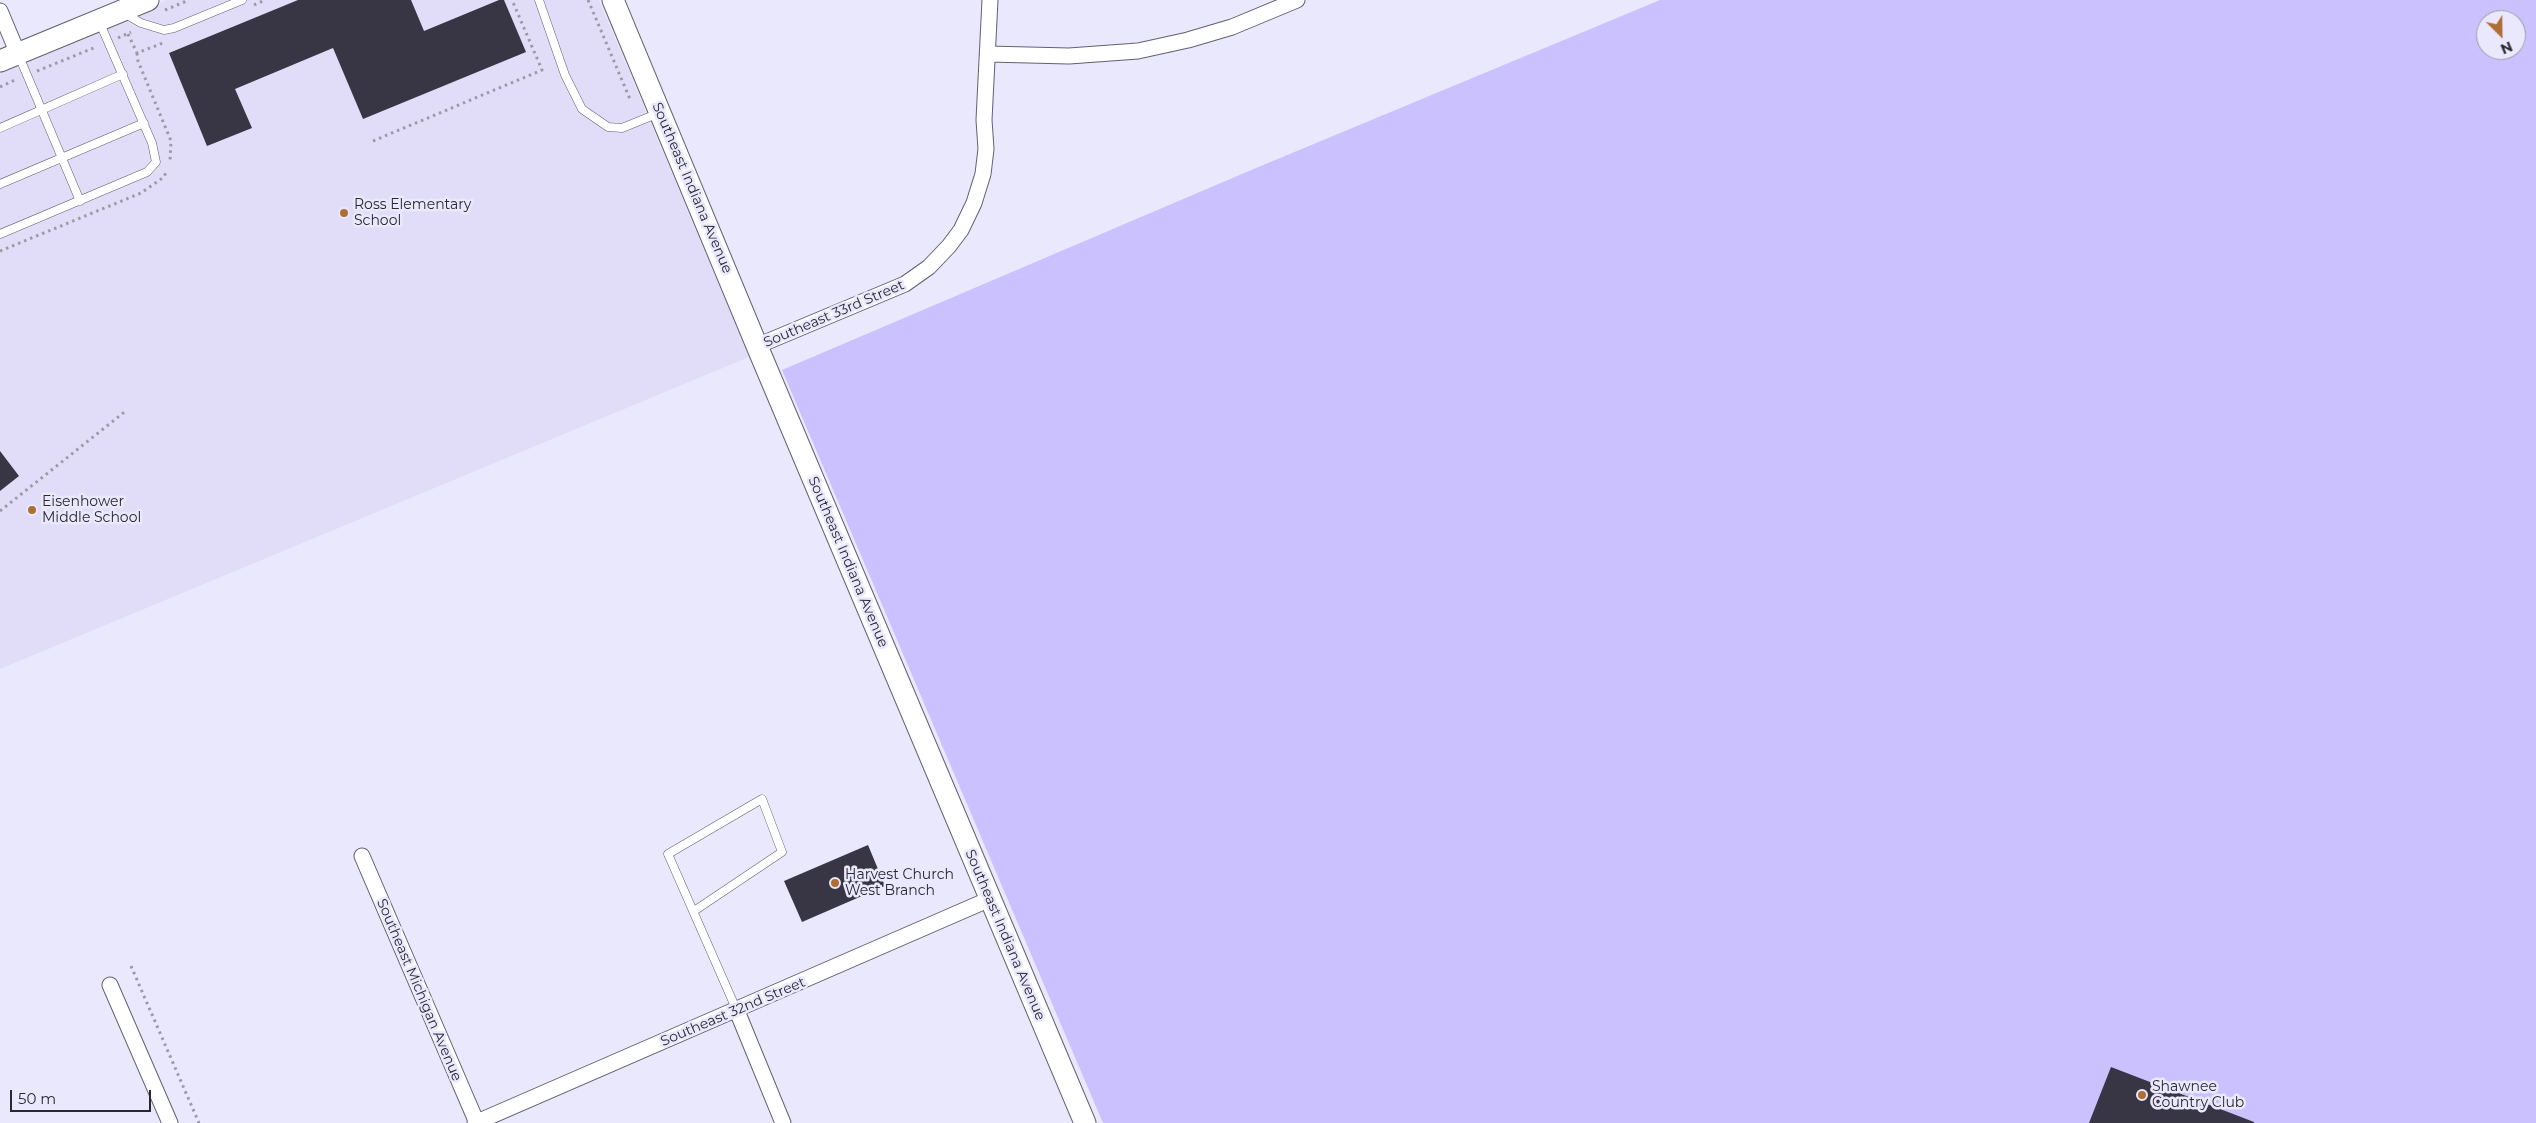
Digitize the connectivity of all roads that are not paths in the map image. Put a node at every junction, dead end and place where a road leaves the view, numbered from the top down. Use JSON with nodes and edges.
{"nodes":[{"id":1,"x":148,"y":0,"type":"edge"},
{"id":2,"x":242,"y":0,"type":"edge"},
{"id":3,"x":539,"y":0,"type":"edge"},
{"id":4,"x":613,"y":0,"type":"edge"},
{"id":5,"x":990,"y":0,"type":"edge"},
{"id":6,"x":1297,"y":0,"type":"edge"},
{"id":7,"x":0,"y":11,"type":"edge"},
{"id":8,"x":123,"y":12,"type":"junction"},
{"id":9,"x":99,"y":21,"type":"junction"},
{"id":10,"x":988,"y":54,"type":"junction"},
{"id":11,"x":9,"y":57,"type":"edge"},
{"id":12,"x":123,"y":74,"type":"junction"},
{"id":13,"x":41,"y":110,"type":"junction"},
{"id":14,"x":661,"y":113,"type":"junction"},
{"id":15,"x":144,"y":123,"type":"junction"},
{"id":16,"x":0,"y":128,"type":"edge"},
{"id":17,"x":62,"y":158,"type":"junction"},
{"id":18,"x":0,"y":184,"type":"edge"},
{"id":19,"x":80,"y":201,"type":"junction"},
{"id":20,"x":0,"y":234,"type":"edge"},
{"id":21,"x":757,"y":346,"type":"junction"},
{"id":22,"x":362,"y":856,"type":"dead end"},
{"id":23,"x":990,"y":899,"type":"junction"},
{"id":24,"x":694,"y":911,"type":"junction"},
{"id":25,"x":110,"y":985,"type":"dead end"},
{"id":26,"x":737,"y":1011,"type":"junction"},
{"id":27,"x":170,"y":1123,"type":"edge"},
{"id":28,"x":476,"y":1123,"type":"edge"},
{"id":29,"x":783,"y":1123,"type":"edge"},
{"id":30,"x":1085,"y":1123,"type":"edge"}],
"edges":[{"from":1,"to":8,"type":"street"},
{"from":2,"to":8,"type":"lane"},
{"from":3,"to":14,"type":"lane"},
{"from":4,"to":14,"type":"street","name":"Southeast Indiana Avenue"},
{"from":5,"to":10,"type":"street","name":"Southeast 33rd Street"},
{"from":6,"to":10,"type":"street"},
{"from":7,"to":11,"type":"street"},
{"from":8,"to":9,"type":"street"},
{"from":9,"to":11,"type":"street"},
{"from":9,"to":12,"type":"lane"},
{"from":10,"to":21,"type":"street","name":"Southeast 33rd Street"},
{"from":11,"to":13,"type":"lane"},
{"from":12,"to":13,"type":"lane"},
{"from":12,"to":15,"type":"lane"},
{"from":13,"to":16,"type":"lane"},
{"from":13,"to":17,"type":"lane"},
{"from":14,"to":21,"type":"street","name":"Southeast Indiana Avenue"},
{"from":15,"to":17,"type":"lane"},
{"from":15,"to":19,"type":"lane"},
{"from":17,"to":18,"type":"lane"},
{"from":17,"to":19,"type":"lane"},
{"from":19,"to":20,"type":"lane"},
{"from":21,"to":23,"type":"street","name":"Southeast Indiana Avenue"},
{"from":22,"to":28,"type":"street","name":"Southeast Michigan Avenue"},
{"from":23,"to":26,"type":"street","name":"Southeast 32nd Street"},
{"from":23,"to":30,"type":"street","name":"Southeast Indiana Avenue"},
{"from":24,"to":24,"type":"lane"},
{"from":24,"to":26,"type":"lane"},
{"from":25,"to":27,"type":"street"},
{"from":26,"to":28,"type":"street","name":"Southeast 32nd Street"},
{"from":26,"to":29,"type":"street"}]}
